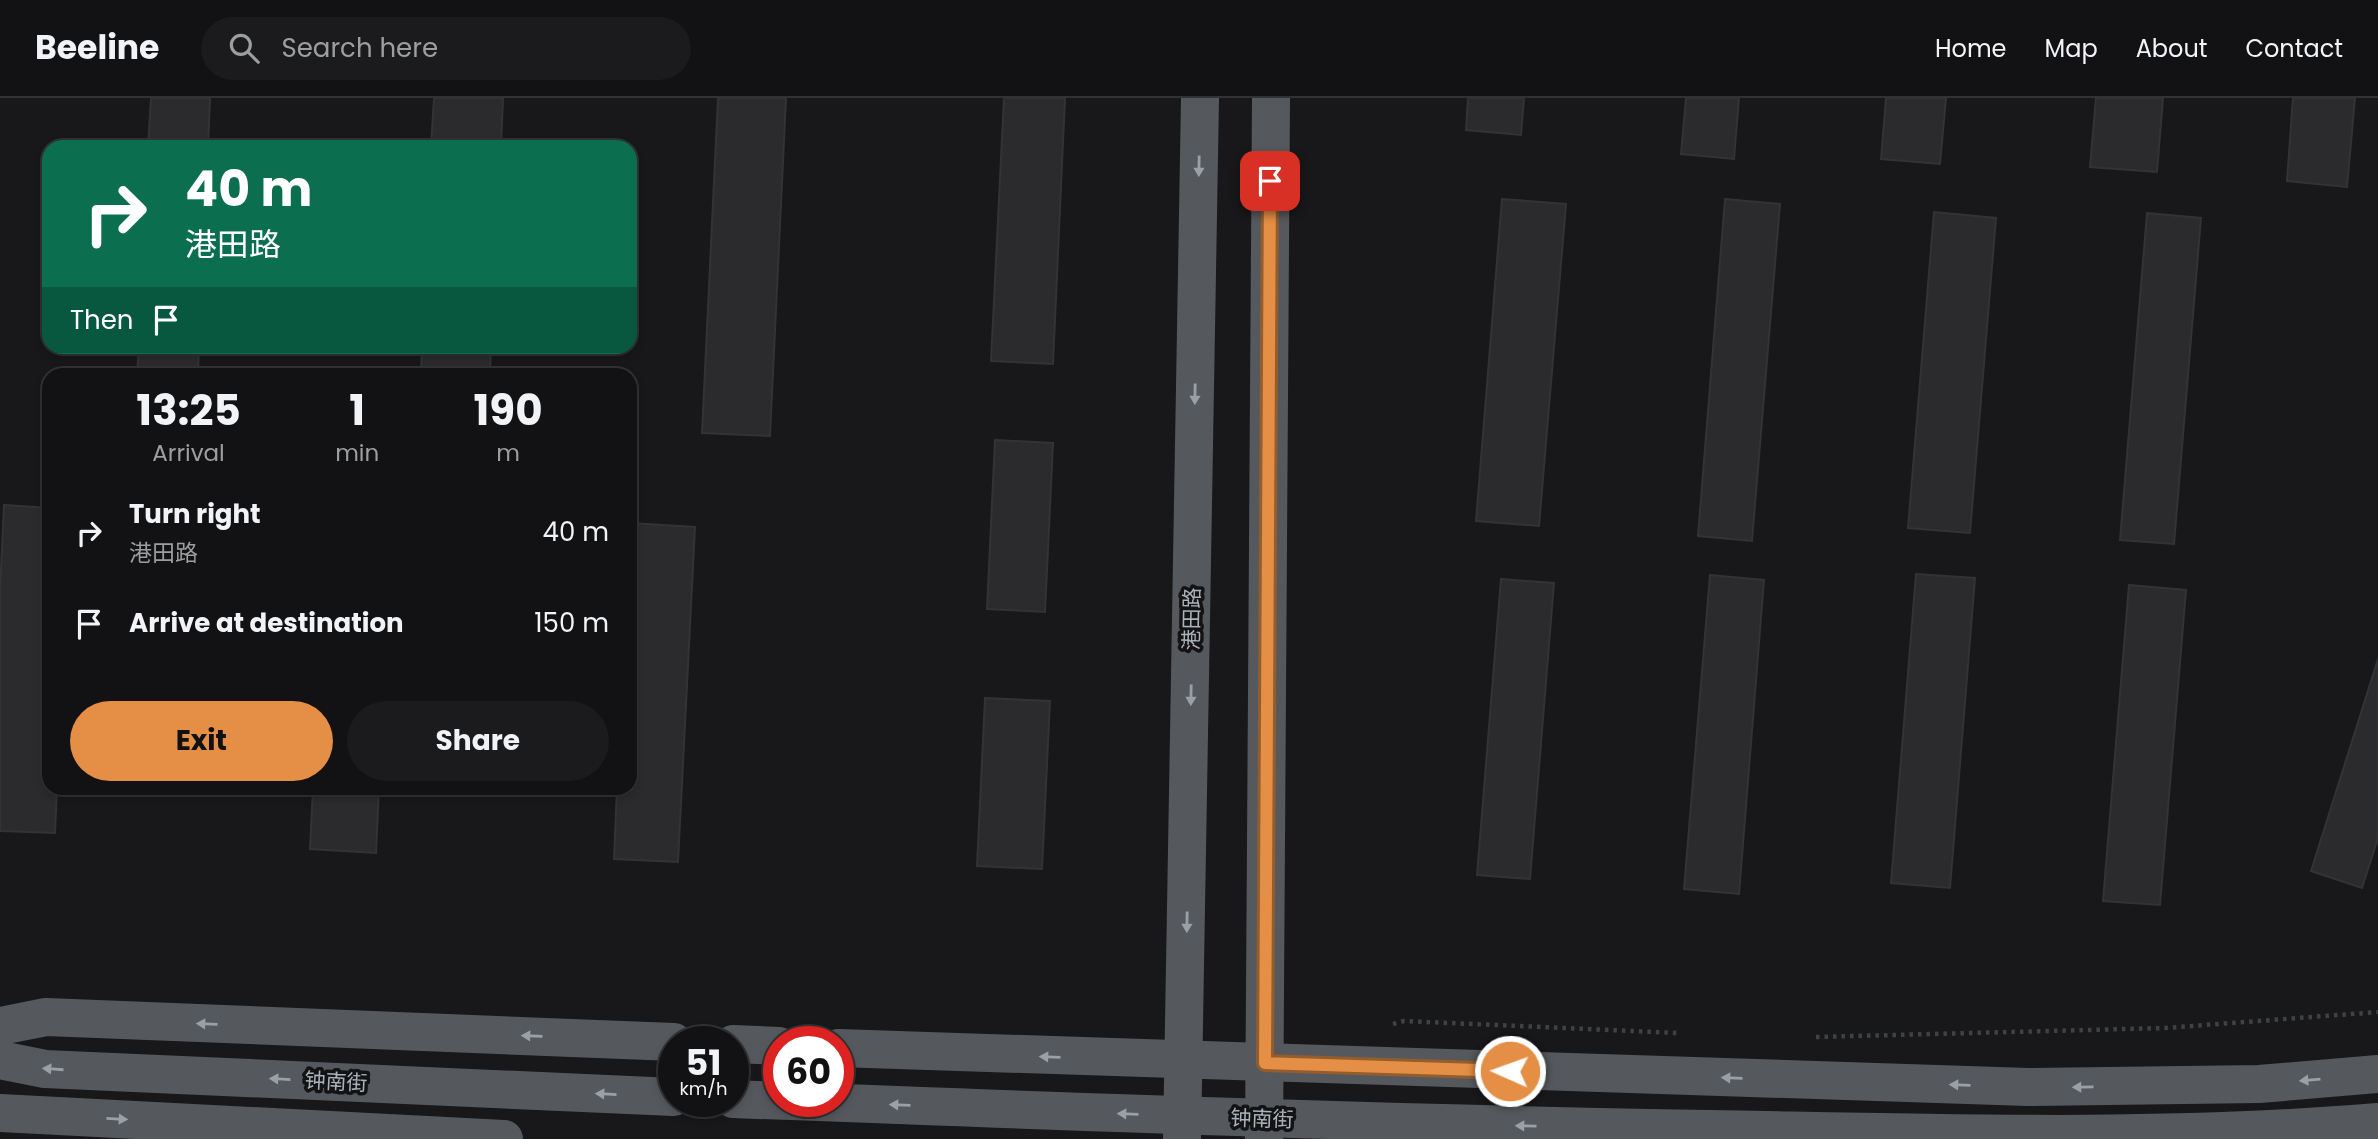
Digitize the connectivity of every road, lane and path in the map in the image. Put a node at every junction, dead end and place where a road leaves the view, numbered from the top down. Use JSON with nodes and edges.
{"nodes":[{"id":1,"x":1200,"y":98,"type":"edge"},
{"id":2,"x":1270,"y":98,"type":"edge"},
{"id":3,"x":2378,"y":1012,"type":"edge"},
{"id":4,"x":1391,"y":1025,"type":"dead end"},
{"id":5,"x":0,"y":1026,"type":"edge"},
{"id":6,"x":1679,"y":1033,"type":"dead end"},
{"id":7,"x":1804,"y":1037,"type":"dead end"},
{"id":8,"x":658,"y":1041,"type":"edge"},
{"id":9,"x":854,"y":1049,"type":"edge"},
{"id":10,"x":0,"y":1060,"type":"edge"},
{"id":11,"x":1185,"y":1062,"type":"junction"},
{"id":12,"x":1265,"y":1063,"type":"junction"},
{"id":13,"x":2378,"y":1074,"type":"edge"},
{"id":14,"x":658,"y":1096,"type":"edge"},
{"id":15,"x":749,"y":1100,"type":"edge"},
{"id":16,"x":0,"y":1113,"type":"edge"},
{"id":17,"x":2378,"y":1122,"type":"edge"},
{"id":18,"x":504,"y":1139,"type":"edge"},
{"id":19,"x":1182,"y":1139,"type":"edge"},
{"id":20,"x":1264,"y":1139,"type":"edge"}],
"edges":[{"from":1,"to":11,"type":"main road","name":"港田路","one_way":true},
{"from":2,"to":12,"type":"main road"},
{"from":3,"to":7,"type":"path"},
{"from":4,"to":6,"type":"path"},
{"from":8,"to":5,"type":"main road","one_way":true},
{"from":11,"to":9,"type":"main road","one_way":true},
{"from":14,"to":10,"type":"main road","name":"钟南街","one_way":true},
{"from":11,"to":12,"type":"main road"},
{"from":11,"to":19,"type":"main road","name":"港田路"},
{"from":13,"to":12,"type":"main road","one_way":true},
{"from":12,"to":20,"type":"main road"},
{"from":17,"to":15,"type":"main road","name":"钟南街","one_way":true,"bridge":true},
{"from":16,"to":18,"type":"main road","one_way":true}]}
